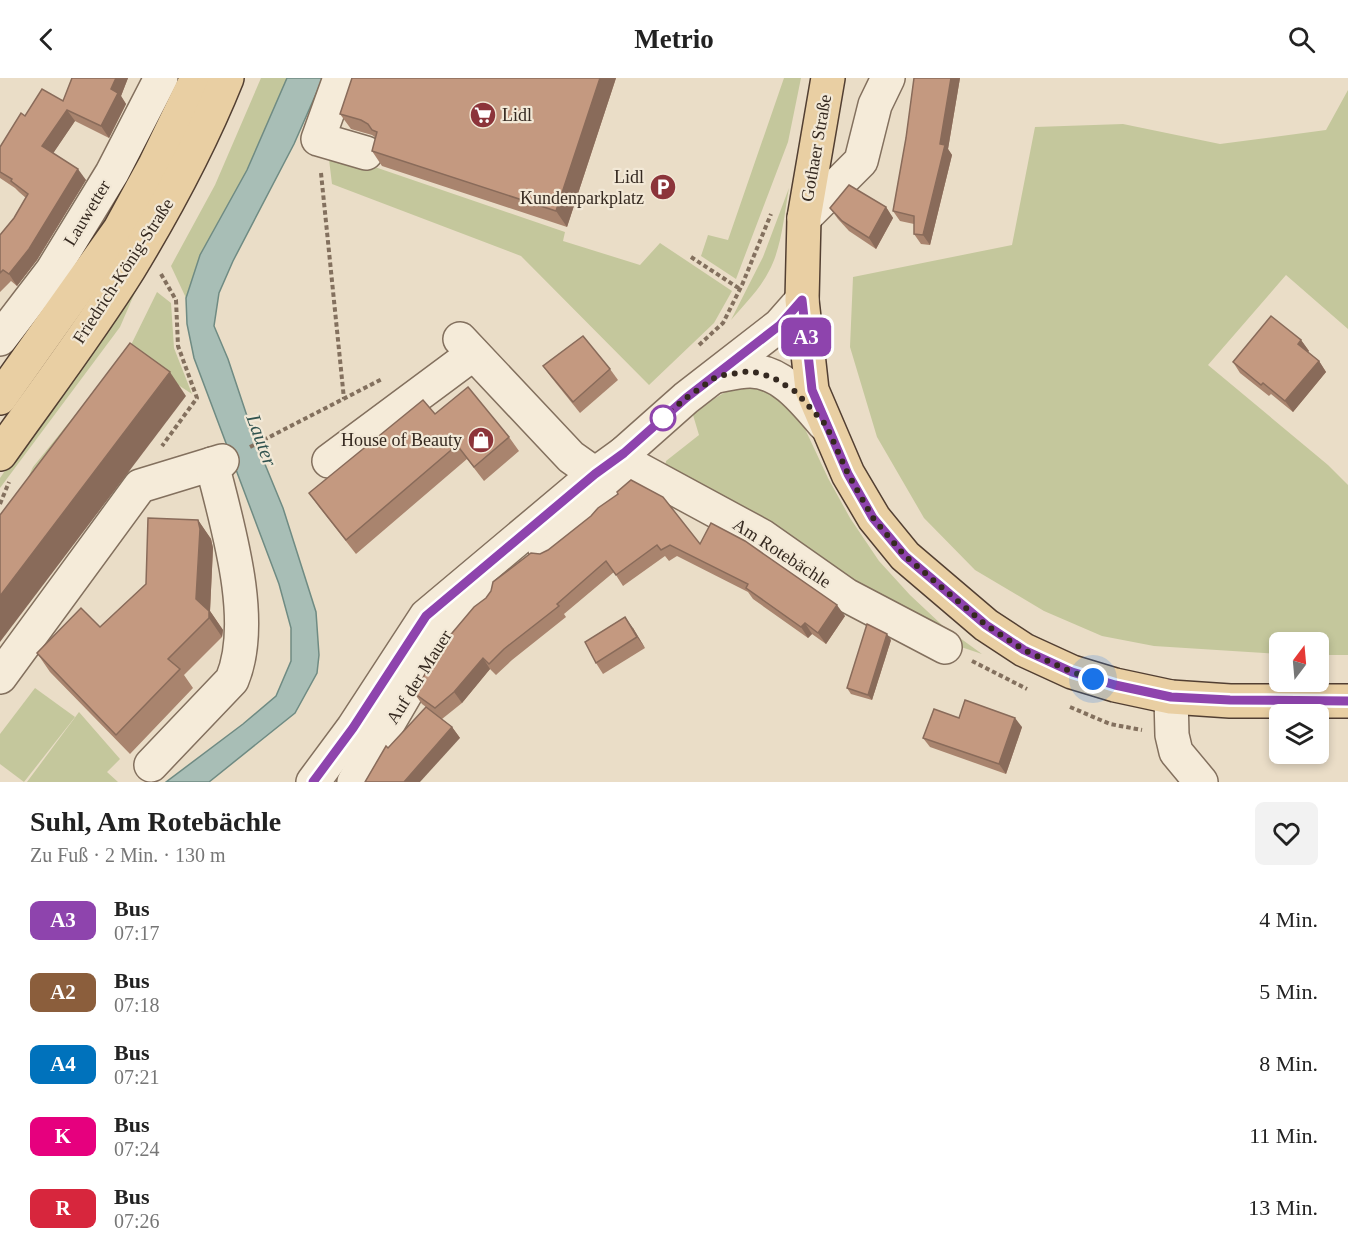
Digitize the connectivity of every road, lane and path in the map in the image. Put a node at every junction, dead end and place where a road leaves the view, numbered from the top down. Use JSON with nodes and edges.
{"nodes":[{"id":1,"x":161,"y":78,"type":"edge"},
{"id":2,"x":196,"y":78,"type":"edge"},
{"id":3,"x":227,"y":78,"type":"edge"},
{"id":4,"x":340,"y":78,"type":"edge"},
{"id":5,"x":828,"y":78,"type":"edge"},
{"id":6,"x":888,"y":78,"type":"edge"},
{"id":7,"x":318,"y":139,"type":"junction"},
{"id":8,"x":366,"y":153,"type":"dead end"},
{"id":9,"x":772,"y":212,"type":"dead end"},
{"id":10,"x":804,"y":218,"type":"junction"},
{"id":11,"x":691,"y":256,"type":"dead end"},
{"id":12,"x":156,"y":266,"type":"dead end"},
{"id":13,"x":740,"y":289,"type":"junction"},
{"id":14,"x":802,"y":300,"type":"junction"},
{"id":15,"x":0,"y":339,"type":"edge"},
{"id":16,"x":696,"y":347,"type":"dead end"},
{"id":17,"x":717,"y":376,"type":"junction"},
{"id":18,"x":386,"y":377,"type":"dead end"},
{"id":19,"x":0,"y":398,"type":"edge"},
{"id":20,"x":344,"y":399,"type":"junction"},
{"id":21,"x":826,"y":425,"type":"junction"},
{"id":22,"x":279,"y":432,"type":"dead end"},
{"id":23,"x":0,"y":454,"type":"edge"},
{"id":24,"x":628,"y":459,"type":"junction"},
{"id":25,"x":328,"y":461,"type":"dead end"},
{"id":26,"x":589,"y":479,"type":"junction"},
{"id":27,"x":140,"y":486,"type":"junction"},
{"id":28,"x":945,"y":647,"type":"dead end"},
{"id":29,"x":0,"y":677,"type":"edge"},
{"id":30,"x":1171,"y":697,"type":"junction"},
{"id":31,"x":1348,"y":701,"type":"edge"},
{"id":32,"x":151,"y":765,"type":"dead end"},
{"id":33,"x":1195,"y":774,"type":"edge"},
{"id":34,"x":313,"y":782,"type":"edge"},
{"id":35,"x":354,"y":782,"type":"edge"}],
"edges":[{"from":1,"to":15,"type":"street","name":"Lauwetter"},
{"from":2,"to":19,"type":"main road","name":"Friedrich-König-Straße"},
{"from":3,"to":23,"type":"main road","name":"Friedrich-König-Straße"},
{"from":4,"to":7,"type":"street"},
{"from":5,"to":10,"type":"main road","name":"Gothaer Straße"},
{"from":6,"to":10,"type":"street","name":"Gothaer Straße"},
{"from":7,"to":8,"type":"street"},
{"from":7,"to":20,"type":"path"},
{"from":9,"to":13,"type":"path"},
{"from":10,"to":14,"type":"main road","name":"Gothaer Straße"},
{"from":11,"to":13,"type":"path"},
{"from":12,"to":27,"type":"path"},
{"from":13,"to":16,"type":"path"},
{"from":14,"to":17,"type":"street"},
{"from":14,"to":21,"type":"main road","name":"Gothaer Straße"},
{"from":17,"to":21,"type":"street"},
{"from":17,"to":24,"type":"street"},
{"from":18,"to":20,"type":"path"},
{"from":20,"to":22,"type":"path"},
{"from":21,"to":30,"type":"main road","name":"Gothaer Straße"},
{"from":24,"to":26,"type":"street"},
{"from":24,"to":28,"type":"street","name":"Am Rotebächle"},
{"from":24,"to":35,"type":"street","name":"Auf der Mauer"},
{"from":25,"to":26,"type":"street"},
{"from":26,"to":34,"type":"street"},
{"from":27,"to":29,"type":"street"},
{"from":27,"to":32,"type":"street"},
{"from":30,"to":31,"type":"main road","name":"Gothaer Straße"},
{"from":30,"to":33,"type":"street"}]}
